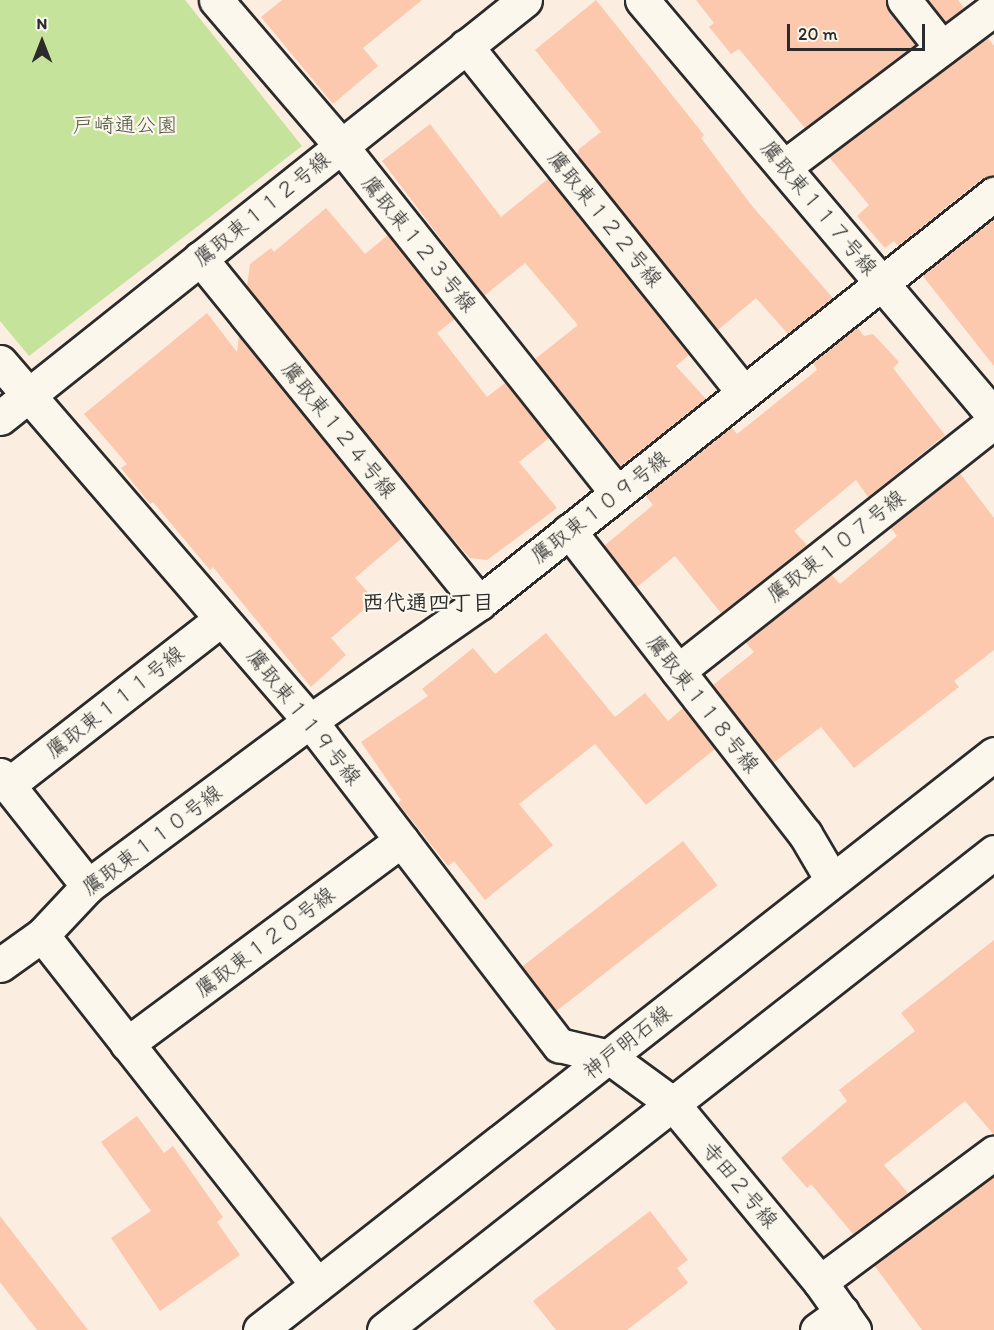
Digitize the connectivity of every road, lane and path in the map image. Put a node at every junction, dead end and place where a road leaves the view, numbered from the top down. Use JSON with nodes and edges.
{"nodes":[{"id":1,"x":216,"y":0,"type":"edge"},
{"id":2,"x":525,"y":0,"type":"edge"},
{"id":3,"x":642,"y":0,"type":"edge"},
{"id":4,"x":904,"y":0,"type":"edge"},
{"id":5,"x":994,"y":9,"type":"edge"},
{"id":6,"x":466,"y":46,"type":"junction"},
{"id":7,"x":942,"y":48,"type":"junction"},
{"id":8,"x":341,"y":146,"type":"junction"},
{"id":9,"x":784,"y":167,"type":"junction"},
{"id":10,"x":994,"y":194,"type":"edge"},
{"id":11,"x":200,"y":258,"type":"junction"},
{"id":12,"x":882,"y":283,"type":"junction"},
{"id":13,"x":0,"y":362,"type":"edge"},
{"id":14,"x":744,"y":392,"type":"junction"},
{"id":15,"x":27,"y":396,"type":"junction"},
{"id":16,"x":994,"y":416,"type":"edge"},
{"id":17,"x":0,"y":418,"type":"edge"},
{"id":18,"x":994,"y":421,"type":"edge"},
{"id":19,"x":617,"y":493,"type":"junction"},
{"id":20,"x":568,"y":531,"type":"junction"},
{"id":21,"x":478,"y":603,"type":"junction"},
{"id":22,"x":221,"y":619,"type":"junction"},
{"id":23,"x":678,"y":671,"type":"junction"},
{"id":24,"x":310,"y":721,"type":"junction"},
{"id":25,"x":994,"y":754,"type":"edge"},
{"id":26,"x":4,"y":780,"type":"edge"},
{"id":27,"x":402,"y":840,"type":"junction"},
{"id":28,"x":994,"y":852,"type":"edge"},
{"id":29,"x":832,"y":880,"type":"junction"},
{"id":30,"x":87,"y":886,"type":"junction"},
{"id":31,"x":42,"y":935,"type":"junction"},
{"id":32,"x":0,"y":965,"type":"edge"},
{"id":33,"x":128,"y":1044,"type":"junction"},
{"id":34,"x":609,"y":1057,"type":"junction"},
{"id":35,"x":672,"y":1103,"type":"junction"},
{"id":36,"x":994,"y":1153,"type":"edge"},
{"id":37,"x":820,"y":1282,"type":"junction"},
{"id":38,"x":317,"y":1285,"type":"junction"},
{"id":39,"x":837,"y":1324,"type":"edge"},
{"id":40,"x":260,"y":1330,"type":"edge"},
{"id":41,"x":384,"y":1330,"type":"edge"}],
"edges":[{"from":1,"to":8,"type":"street","name":"鷹取東１２３号線"},
{"from":2,"to":6,"type":"street","name":"鷹取東１１２号線"},
{"from":3,"to":9,"type":"street","name":"鷹取東１１７号線"},
{"from":4,"to":7,"type":"street"},
{"from":5,"to":7,"type":"street"},
{"from":6,"to":8,"type":"street","name":"鷹取東１１２号線"},
{"from":6,"to":14,"type":"street","name":"鷹取東１２２号線"},
{"from":7,"to":9,"type":"street"},
{"from":8,"to":11,"type":"street","name":"鷹取東１１２号線"},
{"from":8,"to":19,"type":"street","name":"鷹取東１２３号線"},
{"from":9,"to":12,"type":"street","name":"鷹取東１１７号線"},
{"from":10,"to":12,"type":"street","name":"鷹取東１０９号線"},
{"from":11,"to":15,"type":"street","name":"鷹取東１１２号線"},
{"from":11,"to":21,"type":"street","name":"鷹取東１２４号線"},
{"from":12,"to":14,"type":"street","name":"鷹取東１０９号線"},
{"from":12,"to":16,"type":"street","name":"鷹取東１１７号線"},
{"from":13,"to":15,"type":"street","name":"鷹取東１１９号線"},
{"from":14,"to":19,"type":"street","name":"鷹取東１０９号線"},
{"from":15,"to":17,"type":"street","name":"鷹取東１１２号線"},
{"from":15,"to":22,"type":"street","name":"鷹取東１１９号線"},
{"from":18,"to":23,"type":"street","name":"鷹取東１０７号線"},
{"from":19,"to":20,"type":"street","name":"鷹取東１０９号線"},
{"from":20,"to":21,"type":"street","name":"鷹取東１０９号線"},
{"from":20,"to":23,"type":"street","name":"鷹取東１１８号線"},
{"from":21,"to":24,"type":"street","name":"鷹取東１０９号線"},
{"from":22,"to":24,"type":"street","name":"鷹取東１１９号線"},
{"from":22,"to":26,"type":"street","name":"鷹取東１１１号線"},
{"from":23,"to":29,"type":"street","name":"鷹取東１１８号線"},
{"from":24,"to":27,"type":"street","name":"鷹取東１１９号線"},
{"from":24,"to":30,"type":"street","name":"鷹取東１１０号線"},
{"from":25,"to":29,"type":"street","name":"神戸明石線"},
{"from":26,"to":30,"type":"street"},
{"from":27,"to":33,"type":"street","name":"鷹取東１２０号線"},
{"from":27,"to":34,"type":"street","name":"鷹取東１１９号線"},
{"from":28,"to":35,"type":"street"},
{"from":29,"to":34,"type":"street","name":"神戸明石線"},
{"from":30,"to":31,"type":"street","name":"鷹取東１１０号線"},
{"from":31,"to":32,"type":"street","name":"鷹取東１１０号線"},
{"from":31,"to":33,"type":"street"},
{"from":33,"to":38,"type":"street"},
{"from":34,"to":35,"type":"street","name":"寺田２号線"},
{"from":34,"to":38,"type":"street","name":"神戸明石線"},
{"from":35,"to":37,"type":"street","name":"寺田２号線"},
{"from":35,"to":41,"type":"street"},
{"from":36,"to":37,"type":"street"},
{"from":37,"to":39,"type":"street","name":"寺田２号線"},
{"from":38,"to":40,"type":"street","name":"神戸明石線"}]}
